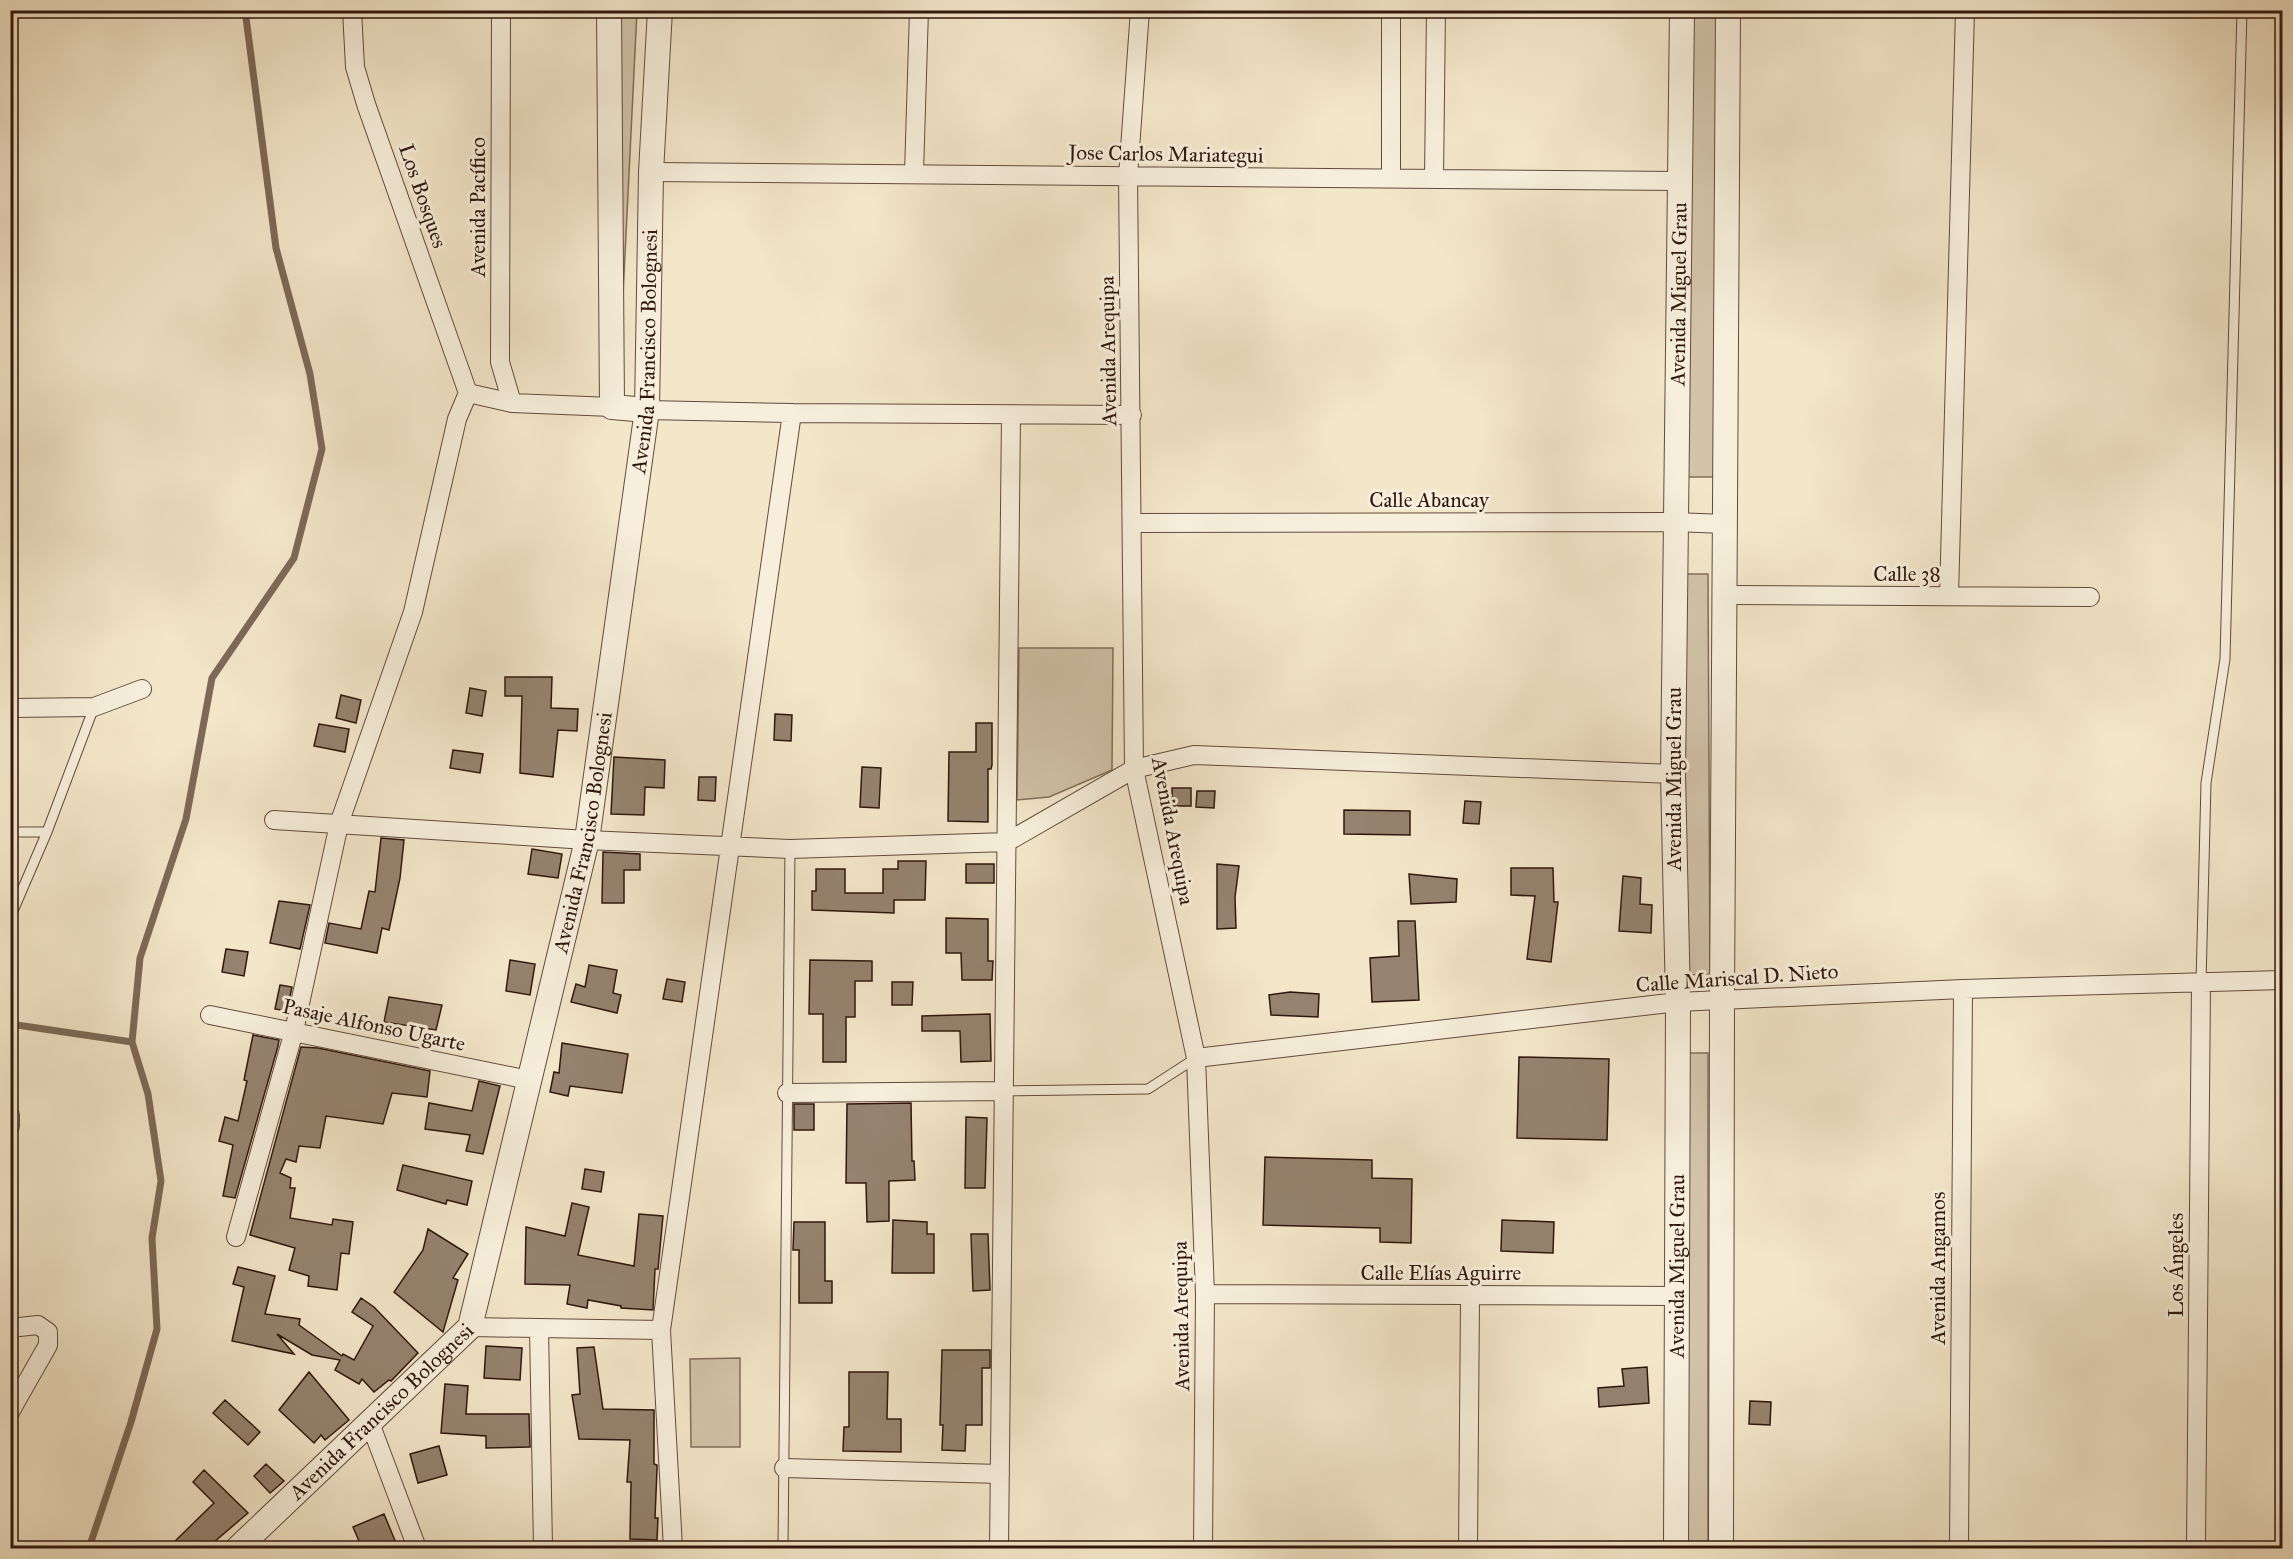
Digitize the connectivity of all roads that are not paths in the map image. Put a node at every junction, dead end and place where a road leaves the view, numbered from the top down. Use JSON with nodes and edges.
{"nodes":[{"id":1,"x":352,"y":10,"type":"edge"},
{"id":2,"x":501,"y":10,"type":"edge"},
{"id":3,"x":609,"y":10,"type":"edge"},
{"id":4,"x":660,"y":10,"type":"edge"},
{"id":5,"x":919,"y":10,"type":"edge"},
{"id":6,"x":1140,"y":10,"type":"edge"},
{"id":7,"x":1391,"y":10,"type":"edge"},
{"id":8,"x":1436,"y":10,"type":"edge"},
{"id":9,"x":1682,"y":10,"type":"edge"},
{"id":10,"x":1728,"y":10,"type":"edge"},
{"id":11,"x":1965,"y":10,"type":"edge"},
{"id":12,"x":2242,"y":10,"type":"edge"},
{"id":13,"x":651,"y":172,"type":"junction"},
{"id":14,"x":915,"y":173,"type":"junction"},
{"id":15,"x":1128,"y":176,"type":"junction"},
{"id":16,"x":1391,"y":178,"type":"junction"},
{"id":17,"x":1434,"y":179,"type":"junction"},
{"id":18,"x":1681,"y":181,"type":"junction"},
{"id":19,"x":468,"y":393,"type":"junction"},
{"id":20,"x":512,"y":403,"type":"junction"},
{"id":21,"x":612,"y":407,"type":"junction"},
{"id":22,"x":647,"y":410,"type":"junction"},
{"id":23,"x":792,"y":413,"type":"junction"},
{"id":24,"x":1011,"y":415,"type":"junction"},
{"id":25,"x":1132,"y":416,"type":"junction"},
{"id":26,"x":1675,"y":522,"type":"junction"},
{"id":27,"x":1133,"y":523,"type":"junction"},
{"id":28,"x":1724,"y":524,"type":"junction"},
{"id":29,"x":1724,"y":595,"type":"junction"},
{"id":30,"x":1949,"y":597,"type":"junction"},
{"id":31,"x":2090,"y":597,"type":"dead end"},
{"id":32,"x":142,"y":689,"type":"dead end"},
{"id":33,"x":10,"y":708,"type":"edge"},
{"id":34,"x":94,"y":708,"type":"junction"},
{"id":35,"x":1134,"y":770,"type":"junction"},
{"id":36,"x":1673,"y":774,"type":"junction"},
{"id":37,"x":274,"y":820,"type":"dead end"},
{"id":38,"x":339,"y":824,"type":"junction"},
{"id":39,"x":10,"y":832,"type":"edge"},
{"id":40,"x":47,"y":832,"type":"junction"},
{"id":41,"x":587,"y":840,"type":"junction"},
{"id":42,"x":1007,"y":842,"type":"junction"},
{"id":43,"x":731,"y":845,"type":"junction"},
{"id":44,"x":790,"y":849,"type":"junction"},
{"id":45,"x":10,"y":918,"type":"edge"},
{"id":46,"x":2283,"y":981,"type":"edge"},
{"id":47,"x":2201,"y":983,"type":"junction"},
{"id":48,"x":1962,"y":989,"type":"junction"},
{"id":49,"x":1722,"y":999,"type":"junction"},
{"id":50,"x":1678,"y":1002,"type":"junction"},
{"id":51,"x":210,"y":1015,"type":"dead end"},
{"id":52,"x":294,"y":1031,"type":"junction"},
{"id":53,"x":1196,"y":1058,"type":"junction"},
{"id":54,"x":529,"y":1080,"type":"junction"},
{"id":55,"x":1004,"y":1091,"type":"junction"},
{"id":56,"x":787,"y":1093,"type":"junction"},
{"id":57,"x":10,"y":1115,"type":"edge"},
{"id":58,"x":10,"y":1126,"type":"edge"},
{"id":59,"x":236,"y":1237,"type":"dead end"},
{"id":60,"x":1205,"y":1294,"type":"junction"},
{"id":61,"x":1470,"y":1296,"type":"junction"},
{"id":62,"x":1677,"y":1296,"type":"junction"},
{"id":63,"x":470,"y":1327,"type":"junction"},
{"id":64,"x":10,"y":1328,"type":"edge"},
{"id":65,"x":539,"y":1328,"type":"junction"},
{"id":66,"x":662,"y":1330,"type":"junction"},
{"id":67,"x":10,"y":1412,"type":"edge"},
{"id":68,"x":370,"y":1423,"type":"junction"},
{"id":69,"x":784,"y":1468,"type":"junction"},
{"id":70,"x":1000,"y":1474,"type":"junction"},
{"id":71,"x":238,"y":1548,"type":"edge"},
{"id":72,"x":417,"y":1548,"type":"edge"},
{"id":73,"x":543,"y":1548,"type":"edge"},
{"id":74,"x":674,"y":1548,"type":"edge"},
{"id":75,"x":783,"y":1548,"type":"edge"},
{"id":76,"x":999,"y":1548,"type":"edge"},
{"id":77,"x":1203,"y":1548,"type":"edge"},
{"id":78,"x":1468,"y":1548,"type":"edge"},
{"id":79,"x":1676,"y":1548,"type":"edge"},
{"id":80,"x":1721,"y":1548,"type":"edge"},
{"id":81,"x":1959,"y":1548,"type":"edge"},
{"id":82,"x":2196,"y":1548,"type":"edge"}],
"edges":[{"from":1,"to":19,"type":"street","name":"Los Bosques"},
{"from":2,"to":20,"type":"street","name":"Avenida Pacífico"},
{"from":3,"to":21,"type":"street","name":"Avenida Francisco Bolognesi"},
{"from":4,"to":13,"type":"street","name":"Avenida Francisco Bolognesi"},
{"from":5,"to":14,"type":"street"},
{"from":6,"to":15,"type":"street","name":"Avenida Arequipa"},
{"from":7,"to":16,"type":"street"},
{"from":8,"to":17,"type":"street"},
{"from":9,"to":18,"type":"street","name":"Avenida Miguel Grau"},
{"from":10,"to":28,"type":"street"},
{"from":11,"to":30,"type":"street"},
{"from":12,"to":47,"type":"lane"},
{"from":13,"to":14,"type":"street","name":"Jose Carlos Mariategui"},
{"from":13,"to":22,"type":"street","name":"Avenida Francisco Bolognesi"},
{"from":14,"to":15,"type":"street","name":"Jose Carlos Mariategui"},
{"from":15,"to":16,"type":"street","name":"Jose Carlos Mariategui"},
{"from":15,"to":25,"type":"street","name":"Avenida Arequipa"},
{"from":16,"to":17,"type":"street","name":"Jose Carlos Mariategui"},
{"from":17,"to":18,"type":"street","name":"Jose Carlos Mariategui"},
{"from":18,"to":26,"type":"street","name":"Avenida Miguel Grau"},
{"from":19,"to":20,"type":"street"},
{"from":19,"to":38,"type":"street"},
{"from":20,"to":21,"type":"street"},
{"from":21,"to":22,"type":"street"},
{"from":22,"to":23,"type":"street"},
{"from":22,"to":41,"type":"street","name":"Avenida Francisco Bolognesi"},
{"from":23,"to":24,"type":"street"},
{"from":23,"to":43,"type":"street"},
{"from":24,"to":25,"type":"street"},
{"from":24,"to":42,"type":"street"},
{"from":25,"to":27,"type":"street","name":"Avenida Arequipa"},
{"from":26,"to":27,"type":"street","name":"Calle Abancay"},
{"from":26,"to":28,"type":"street","name":"Calle Abancay"},
{"from":26,"to":36,"type":"street","name":"Avenida Miguel Grau"},
{"from":27,"to":35,"type":"street","name":"Avenida Arequipa"},
{"from":28,"to":29,"type":"street"},
{"from":29,"to":30,"type":"street","name":"Calle 38"},
{"from":29,"to":49,"type":"street"},
{"from":30,"to":31,"type":"street","name":"Calle 38"},
{"from":32,"to":34,"type":"street"},
{"from":33,"to":34,"type":"street"},
{"from":34,"to":40,"type":"lane"},
{"from":35,"to":36,"type":"street"},
{"from":35,"to":42,"type":"street"},
{"from":35,"to":53,"type":"street","name":"Avenida Arequipa"},
{"from":36,"to":50,"type":"street","name":"Avenida Miguel Grau"},
{"from":37,"to":38,"type":"street"},
{"from":38,"to":41,"type":"street"},
{"from":38,"to":52,"type":"street"},
{"from":39,"to":40,"type":"lane"},
{"from":40,"to":45,"type":"lane"},
{"from":41,"to":43,"type":"street"},
{"from":41,"to":54,"type":"street","name":"Avenida Francisco Bolognesi"},
{"from":42,"to":44,"type":"street"},
{"from":42,"to":55,"type":"street"},
{"from":43,"to":44,"type":"street"},
{"from":43,"to":66,"type":"street"},
{"from":44,"to":56,"type":"lane"},
{"from":46,"to":47,"type":"street","name":"Calle Mariscal D. Nieto"},
{"from":47,"to":48,"type":"street","name":"Calle Mariscal D. Nieto"},
{"from":47,"to":82,"type":"street","name":"Los Ángeles"},
{"from":48,"to":49,"type":"street","name":"Calle Mariscal D. Nieto"},
{"from":48,"to":81,"type":"street","name":"Avenida Angamos"},
{"from":49,"to":50,"type":"street","name":"Calle Mariscal D. Nieto"},
{"from":49,"to":80,"type":"street"},
{"from":50,"to":53,"type":"street","name":"Calle Mariscal D. Nieto"},
{"from":50,"to":62,"type":"street","name":"Avenida Miguel Grau"},
{"from":51,"to":52,"type":"street","name":"Pasaje Alfonso Ugarte"},
{"from":52,"to":54,"type":"street","name":"Pasaje Alfonso Ugarte"},
{"from":52,"to":59,"type":"street"},
{"from":53,"to":55,"type":"lane"},
{"from":53,"to":60,"type":"street","name":"Avenida Arequipa"},
{"from":54,"to":63,"type":"street","name":"Avenida Francisco Bolognesi"},
{"from":55,"to":56,"type":"street"},
{"from":55,"to":70,"type":"street"},
{"from":56,"to":69,"type":"lane"},
{"from":57,"to":58,"type":"street"},
{"from":60,"to":61,"type":"street","name":"Calle Elías Aguirre"},
{"from":60,"to":77,"type":"street","name":"Avenida Arequipa"},
{"from":61,"to":62,"type":"street","name":"Calle Elías Aguirre"},
{"from":61,"to":78,"type":"street"},
{"from":62,"to":79,"type":"street","name":"Avenida Miguel Grau"},
{"from":63,"to":65,"type":"street"},
{"from":63,"to":68,"type":"street","name":"Avenida Francisco Bolognesi"},
{"from":64,"to":67,"type":"street"},
{"from":65,"to":66,"type":"street"},
{"from":65,"to":73,"type":"street"},
{"from":66,"to":74,"type":"street"},
{"from":68,"to":71,"type":"street","name":"Avenida Francisco Bolognesi"},
{"from":68,"to":72,"type":"street"},
{"from":69,"to":70,"type":"street"},
{"from":69,"to":75,"type":"lane"},
{"from":70,"to":76,"type":"street"}]}
